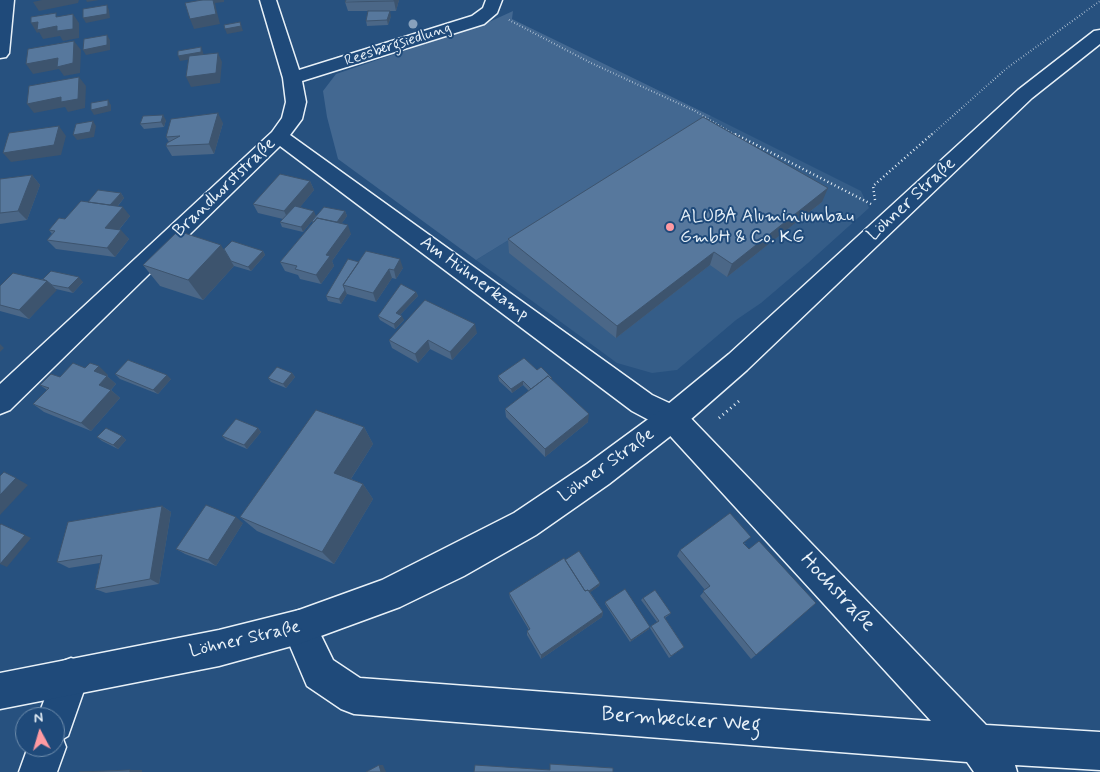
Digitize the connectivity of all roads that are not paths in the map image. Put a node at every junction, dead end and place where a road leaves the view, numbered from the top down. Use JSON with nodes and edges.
{"nodes":[{"id":1,"x":6,"y":0,"type":"edge"},
{"id":2,"x":268,"y":0,"type":"edge"},
{"id":3,"x":492,"y":5,"type":"edge"},
{"id":4,"x":1100,"y":35,"type":"edge"},
{"id":5,"x":0,"y":53,"type":"edge"},
{"id":6,"x":292,"y":78,"type":"junction"},
{"id":7,"x":279,"y":136,"type":"junction"},
{"id":8,"x":0,"y":402,"type":"edge"},
{"id":9,"x":672,"y":418,"type":"junction"},
{"id":10,"x":299,"y":628,"type":"junction"},
{"id":11,"x":71,"y":676,"type":"junction"},
{"id":12,"x":0,"y":691,"type":"edge"},
{"id":13,"x":60,"y":707,"type":"edge"},
{"id":14,"x":1100,"y":751,"type":"edge"},
{"id":15,"x":43,"y":757,"type":"edge"},
{"id":16,"x":988,"y":758,"type":"edge"},
{"id":17,"x":38,"y":772,"type":"edge"}],
"edges":[{"from":1,"to":5,"type":"street"},
{"from":2,"to":6,"type":"street","name":"Brandhorststraße"},
{"from":3,"to":6,"type":"street","name":"Reesbergsiedlung"},
{"from":4,"to":9,"type":"street","name":"Löhner Straße"},
{"from":6,"to":7,"type":"street","name":"Brandhorststraße"},
{"from":7,"to":8,"type":"street","name":"Brandhorststraße"},
{"from":7,"to":9,"type":"street","name":"Am Hühnerkamp"},
{"from":9,"to":10,"type":"street","name":"Löhner Straße"},
{"from":9,"to":16,"type":"street","name":"Hochstraße"},
{"from":10,"to":11,"type":"street","name":"Löhner Straße"},
{"from":10,"to":16,"type":"street","name":"Bermbecker Weg"},
{"from":11,"to":12,"type":"street","name":"Löhner Straße"},
{"from":11,"to":13,"type":"street"},
{"from":14,"to":16,"type":"street","name":"Bermbecker Weg"},
{"from":15,"to":17,"type":"street"}]}
